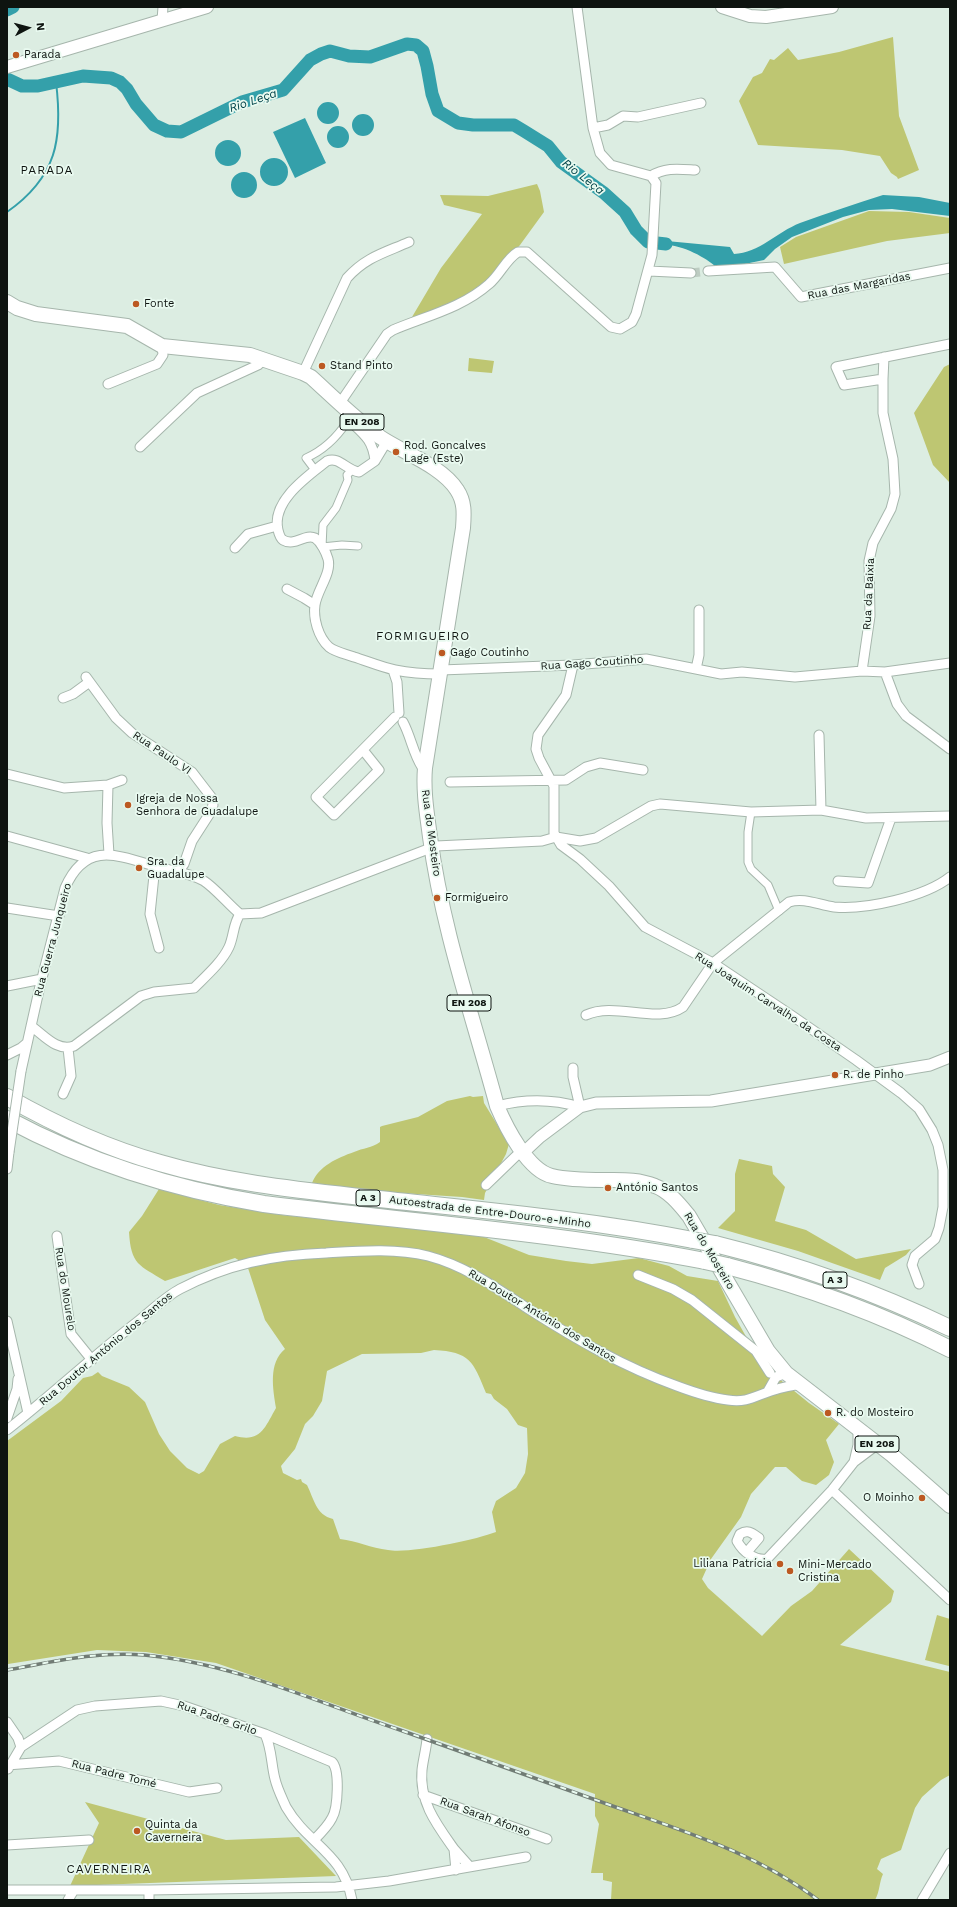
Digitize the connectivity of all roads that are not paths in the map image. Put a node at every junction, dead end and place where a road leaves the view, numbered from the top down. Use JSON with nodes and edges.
{"nodes":[{"id":1,"x":163,"y":7,"type":"edge"},
{"id":2,"x":207,"y":7,"type":"edge"},
{"id":3,"x":577,"y":7,"type":"edge"},
{"id":4,"x":722,"y":7,"type":"edge"},
{"id":5,"x":832,"y":7,"type":"edge"},
{"id":6,"x":162,"y":20,"type":"junction"},
{"id":7,"x":7,"y":67,"type":"edge"},
{"id":8,"x":702,"y":103,"type":"dead end"},
{"id":9,"x":594,"y":128,"type":"junction"},
{"id":10,"x":695,"y":170,"type":"dead end"},
{"id":11,"x":651,"y":176,"type":"junction"},
{"id":12,"x":409,"y":242,"type":"dead end"},
{"id":13,"x":950,"y":268,"type":"edge"},
{"id":14,"x":649,"y":271,"type":"junction"},
{"id":15,"x":708,"y":271,"type":"tunnel mouth"},
{"id":16,"x":691,"y":273,"type":"tunnel mouth"},
{"id":17,"x":7,"y":302,"type":"edge"},
{"id":18,"x":950,"y":344,"type":"edge"},
{"id":19,"x":162,"y":346,"type":"junction"},
{"id":20,"x":884,"y":357,"type":"junction"},
{"id":21,"x":264,"y":359,"type":"junction"},
{"id":22,"x":303,"y":373,"type":"junction"},
{"id":23,"x":883,"y":379,"type":"junction"},
{"id":24,"x":108,"y":384,"type":"dead end"},
{"id":25,"x":347,"y":412,"type":"junction"},
{"id":26,"x":387,"y":441,"type":"junction"},
{"id":27,"x":140,"y":447,"type":"dead end"},
{"id":28,"x":375,"y":461,"type":"junction"},
{"id":29,"x":315,"y":470,"type":"junction"},
{"id":30,"x":351,"y":471,"type":"junction"},
{"id":31,"x":277,"y":526,"type":"junction"},
{"id":32,"x":358,"y":546,"type":"dead end"},
{"id":33,"x":322,"y":547,"type":"junction"},
{"id":34,"x":235,"y":548,"type":"dead end"},
{"id":35,"x":287,"y":590,"type":"dead end"},
{"id":36,"x":315,"y":605,"type":"junction"},
{"id":37,"x":699,"y":610,"type":"dead end"},
{"id":38,"x":950,"y":663,"type":"edge"},
{"id":39,"x":573,"y":665,"type":"junction"},
{"id":40,"x":393,"y":670,"type":"junction"},
{"id":41,"x":696,"y":670,"type":"junction"},
{"id":42,"x":862,"y":671,"type":"junction"},
{"id":43,"x":440,"y":672,"type":"junction"},
{"id":44,"x":885,"y":672,"type":"junction"},
{"id":45,"x":63,"y":698,"type":"dead end"},
{"id":46,"x":399,"y":717,"type":"junction"},
{"id":47,"x":820,"y":735,"type":"dead end"},
{"id":48,"x":411,"y":744,"type":"junction"},
{"id":49,"x":950,"y":749,"type":"edge"},
{"id":50,"x":363,"y":750,"type":"junction"},
{"id":51,"x":427,"y":755,"type":"junction"},
{"id":52,"x":643,"y":770,"type":"dead end"},
{"id":53,"x":7,"y":774,"type":"edge"},
{"id":54,"x":122,"y":780,"type":"dead end"},
{"id":55,"x":552,"y":780,"type":"junction"},
{"id":56,"x":450,"y":782,"type":"dead end"},
{"id":57,"x":108,"y":785,"type":"junction"},
{"id":58,"x":821,"y":810,"type":"junction"},
{"id":59,"x":750,"y":812,"type":"junction"},
{"id":60,"x":950,"y":816,"type":"edge"},
{"id":61,"x":891,"y":818,"type":"junction"},
{"id":62,"x":7,"y":836,"type":"edge"},
{"id":63,"x":556,"y":837,"type":"junction"},
{"id":64,"x":432,"y":847,"type":"junction"},
{"id":65,"x":109,"y":854,"type":"junction"},
{"id":66,"x":87,"y":858,"type":"junction"},
{"id":67,"x":155,"y":866,"type":"junction"},
{"id":68,"x":179,"y":871,"type":"junction"},
{"id":69,"x":950,"y":878,"type":"edge"},
{"id":70,"x":838,"y":881,"type":"dead end"},
{"id":71,"x":7,"y":908,"type":"edge"},
{"id":72,"x":779,"y":911,"type":"junction"},
{"id":73,"x":240,"y":914,"type":"junction"},
{"id":74,"x":59,"y":916,"type":"junction"},
{"id":75,"x":159,"y":948,"type":"dead end"},
{"id":76,"x":713,"y":963,"type":"junction"},
{"id":77,"x":42,"y":979,"type":"junction"},
{"id":78,"x":7,"y":986,"type":"edge"},
{"id":79,"x":586,"y":1015,"type":"dead end"},
{"id":80,"x":31,"y":1026,"type":"junction"},
{"id":81,"x":27,"y":1043,"type":"junction"},
{"id":82,"x":68,"y":1048,"type":"junction"},
{"id":83,"x":7,"y":1055,"type":"edge"},
{"id":84,"x":950,"y":1057,"type":"edge"},
{"id":85,"x":574,"y":1068,"type":"dead end"},
{"id":86,"x":874,"y":1074,"type":"junction"},
{"id":87,"x":63,"y":1094,"type":"dead end"},
{"id":88,"x":7,"y":1098,"type":"edge"},
{"id":89,"x":497,"y":1106,"type":"junction"},
{"id":90,"x":580,"y":1107,"type":"junction"},
{"id":91,"x":7,"y":1119,"type":"edge"},
{"id":92,"x":524,"y":1152,"type":"junction"},
{"id":93,"x":7,"y":1169,"type":"edge"},
{"id":94,"x":486,"y":1185,"type":"dead end"},
{"id":95,"x":57,"y":1236,"type":"dead end"},
{"id":96,"x":638,"y":1275,"type":"dead end"},
{"id":97,"x":919,"y":1284,"type":"dead end"},
{"id":98,"x":7,"y":1321,"type":"edge"},
{"id":99,"x":950,"y":1328,"type":"edge"},
{"id":100,"x":950,"y":1349,"type":"edge"},
{"id":101,"x":768,"y":1351,"type":"junction"},
{"id":102,"x":92,"y":1360,"type":"junction"},
{"id":103,"x":19,"y":1367,"type":"junction"},
{"id":104,"x":770,"y":1373,"type":"junction"},
{"id":105,"x":786,"y":1373,"type":"junction"},
{"id":106,"x":801,"y":1385,"type":"junction"},
{"id":107,"x":771,"y":1390,"type":"junction"},
{"id":108,"x":28,"y":1413,"type":"junction"},
{"id":109,"x":7,"y":1418,"type":"edge"},
{"id":110,"x":858,"y":1429,"type":"junction"},
{"id":111,"x":7,"y":1430,"type":"edge"},
{"id":112,"x":878,"y":1444,"type":"junction"},
{"id":113,"x":854,"y":1462,"type":"junction"},
{"id":114,"x":832,"y":1490,"type":"junction"},
{"id":115,"x":950,"y":1506,"type":"edge"},
{"id":116,"x":747,"y":1552,"type":"dead end"},
{"id":117,"x":950,"y":1600,"type":"edge"},
{"id":118,"x":7,"y":1722,"type":"edge"},
{"id":119,"x":265,"y":1734,"type":"junction"},
{"id":120,"x":427,"y":1739,"type":"dead end"},
{"id":121,"x":21,"y":1747,"type":"junction"},
{"id":122,"x":8,"y":1767,"type":"edge"},
{"id":123,"x":217,"y":1788,"type":"dead end"},
{"id":124,"x":423,"y":1794,"type":"junction"},
{"id":125,"x":546,"y":1839,"type":"dead end"},
{"id":126,"x":89,"y":1840,"type":"dead end"},
{"id":127,"x":314,"y":1840,"type":"junction"},
{"id":128,"x":7,"y":1845,"type":"edge"},
{"id":129,"x":454,"y":1849,"type":"junction"},
{"id":130,"x":950,"y":1853,"type":"edge"},
{"id":131,"x":526,"y":1858,"type":"dead end"},
{"id":132,"x":470,"y":1867,"type":"junction"},
{"id":133,"x":456,"y":1870,"type":"junction"},
{"id":134,"x":349,"y":1885,"type":"junction"},
{"id":135,"x":7,"y":1890,"type":"edge"},
{"id":136,"x":71,"y":1890,"type":"junction"},
{"id":137,"x":104,"y":1890,"type":"junction"},
{"id":138,"x":149,"y":1890,"type":"junction"},
{"id":139,"x":68,"y":1900,"type":"edge"},
{"id":140,"x":104,"y":1900,"type":"edge"},
{"id":141,"x":150,"y":1900,"type":"edge"},
{"id":142,"x":352,"y":1900,"type":"edge"},
{"id":143,"x":922,"y":1900,"type":"edge"}],
"edges":[{"from":1,"to":6,"type":"street"},
{"from":2,"to":6,"type":"main road"},
{"from":3,"to":9,"type":"street"},
{"from":4,"to":5,"type":"main road"},
{"from":6,"to":7,"type":"main road"},
{"from":8,"to":9,"type":"street"},
{"from":9,"to":11,"type":"street"},
{"from":10,"to":11,"type":"street"},
{"from":11,"to":14,"type":"street"},
{"from":12,"to":22,"type":"street"},
{"from":13,"to":15,"type":"street","name":"Rua das Margaridas"},
{"from":14,"to":16,"type":"street"},
{"from":14,"to":25,"type":"street"},
{"from":17,"to":19,"type":"main road","number":"EN 208"},
{"from":18,"to":20,"type":"street"},
{"from":19,"to":21,"type":"main road","number":"EN 208"},
{"from":19,"to":24,"type":"street"},
{"from":20,"to":23,"type":"street","name":"Rua da Baixia"},
{"from":20,"to":23,"type":"street"},
{"from":21,"to":22,"type":"main road","number":"EN 208"},
{"from":21,"to":27,"type":"street"},
{"from":22,"to":25,"type":"main road","number":"EN 208"},
{"from":23,"to":42,"type":"street","name":"Rua da Baixia"},
{"from":25,"to":26,"type":"main road","number":"EN 208"},
{"from":25,"to":28,"type":"street"},
{"from":25,"to":29,"type":"street"},
{"from":26,"to":28,"type":"street"},
{"from":26,"to":43,"type":"main road","number":"EN 208"},
{"from":28,"to":30,"type":"street"},
{"from":29,"to":30,"type":"street"},
{"from":29,"to":31,"type":"street"},
{"from":30,"to":33,"type":"street"},
{"from":31,"to":33,"type":"street"},
{"from":31,"to":34,"type":"street"},
{"from":32,"to":33,"type":"street"},
{"from":33,"to":36,"type":"street"},
{"from":35,"to":36,"type":"street"},
{"from":36,"to":40,"type":"street","name":"Rua Gago Coutinho"},
{"from":37,"to":41,"type":"street"},
{"from":38,"to":44,"type":"street","name":"Rua Gago Coutinho"},
{"from":39,"to":41,"type":"street","name":"Rua Gago Coutinho"},
{"from":39,"to":43,"type":"street","name":"Rua Gago Coutinho"},
{"from":39,"to":55,"type":"street"},
{"from":40,"to":43,"type":"street","name":"Rua Gago Coutinho"},
{"from":40,"to":46,"type":"street"},
{"from":41,"to":42,"type":"street","name":"Rua Gago Coutinho"},
{"from":42,"to":44,"type":"street","name":"Rua Gago Coutinho"},
{"from":43,"to":51,"type":"main road","number":"EN 208"},
{"from":44,"to":49,"type":"street"},
{"from":45,"to":68,"type":"street","name":"Rua Paulo VI"},
{"from":46,"to":48,"type":"street"},
{"from":46,"to":50,"type":"street"},
{"from":47,"to":58,"type":"street"},
{"from":48,"to":51,"type":"street"},
{"from":48,"to":51,"type":"street"},
{"from":50,"to":50,"type":"street"},
{"from":51,"to":64,"type":"main road","name":"Rua do Mosteiro","number":"EN 208"},
{"from":52,"to":55,"type":"street"},
{"from":53,"to":57,"type":"street"},
{"from":54,"to":57,"type":"street"},
{"from":55,"to":56,"type":"street"},
{"from":55,"to":63,"type":"street"},
{"from":57,"to":65,"type":"street"},
{"from":58,"to":59,"type":"street"},
{"from":58,"to":61,"type":"street"},
{"from":59,"to":63,"type":"street"},
{"from":59,"to":72,"type":"street"},
{"from":60,"to":61,"type":"street"},
{"from":61,"to":70,"type":"street"},
{"from":62,"to":66,"type":"street"},
{"from":63,"to":64,"type":"street"},
{"from":63,"to":76,"type":"street","name":"Rua Joaquim Carvalho da Costa"},
{"from":64,"to":73,"type":"street"},
{"from":64,"to":89,"type":"main road","name":"Rua do Mosteiro","number":"EN 208"},
{"from":65,"to":66,"type":"street"},
{"from":65,"to":67,"type":"street"},
{"from":66,"to":74,"type":"street","name":"Rua Guerra Junqueiro"},
{"from":67,"to":68,"type":"street"},
{"from":67,"to":75,"type":"street"},
{"from":68,"to":73,"type":"street"},
{"from":69,"to":72,"type":"street"},
{"from":71,"to":74,"type":"street"},
{"from":72,"to":76,"type":"street"},
{"from":73,"to":82,"type":"street"},
{"from":74,"to":77,"type":"street","name":"Rua Guerra Junqueiro"},
{"from":76,"to":79,"type":"street"},
{"from":76,"to":86,"type":"street","name":"Rua Joaquim Carvalho da Costa"},
{"from":77,"to":78,"type":"street"},
{"from":77,"to":80,"type":"street","name":"Rua Guerra Junqueiro"},
{"from":80,"to":81,"type":"street","name":"Rua Guerra Junqueiro"},
{"from":80,"to":82,"type":"street"},
{"from":81,"to":83,"type":"street"},
{"from":81,"to":93,"type":"street","name":"Rua Guerra Junqueiro","bridge":true},
{"from":82,"to":87,"type":"street"},
{"from":84,"to":86,"type":"street"},
{"from":85,"to":90,"type":"street"},
{"from":86,"to":90,"type":"street"},
{"from":86,"to":97,"type":"street","name":"Rua Joaquim Carvalho da Costa"},
{"from":88,"to":99,"type":"highway","name":"Autoestrada de Entre-Douro-e-Minho","number":"A 3","bridge":true},
{"from":89,"to":90,"type":"street"},
{"from":89,"to":92,"type":"main road","name":"Rua do Mosteiro","number":"EN 208"},
{"from":90,"to":92,"type":"street"},
{"from":91,"to":100,"type":"highway","name":"Autoestrada de Entre-Douro-e-Minho","number":"A 3","bridge":true},
{"from":92,"to":94,"type":"street"},
{"from":92,"to":101,"type":"main road","name":"Rua do Mosteiro","number":"EN 208"},
{"from":95,"to":102,"type":"street","name":"Rua do Mourelo"},
{"from":96,"to":104,"type":"street"},
{"from":98,"to":103,"type":"street"},
{"from":101,"to":104,"type":"street"},
{"from":101,"to":105,"type":"main road","name":"Rua do Mosteiro","number":"EN 208"},
{"from":102,"to":107,"type":"street","name":"Rua Doutor António dos Santos"},
{"from":102,"to":108,"type":"street","name":"Rua Doutor António dos Santos"},
{"from":103,"to":108,"type":"street"},
{"from":103,"to":109,"type":"street"},
{"from":104,"to":107,"type":"street"},
{"from":105,"to":106,"type":"main road","name":"Rua do Mosteiro","number":"EN 208"},
{"from":105,"to":107,"type":"street","name":"Rua Doutor António dos Santos"},
{"from":106,"to":107,"type":"street","name":"Rua Doutor António dos Santos"},
{"from":106,"to":110,"type":"main road","name":"Rua do Mosteiro","number":"EN 208"},
{"from":108,"to":111,"type":"street","name":"Rua Doutor António dos Santos"},
{"from":110,"to":112,"type":"main road","name":"Rua do Mosteiro","number":"EN 208"},
{"from":110,"to":113,"type":"street"},
{"from":112,"to":113,"type":"street"},
{"from":112,"to":115,"type":"main road","name":"Rua do Mosteiro","number":"EN 208"},
{"from":113,"to":114,"type":"street"},
{"from":114,"to":116,"type":"street"},
{"from":114,"to":117,"type":"street"},
{"from":118,"to":121,"type":"street"},
{"from":119,"to":121,"type":"street","name":"Rua Padre Grilo"},
{"from":119,"to":127,"type":"street"},
{"from":119,"to":127,"type":"street","name":"Rua Padre Grilo"},
{"from":120,"to":124,"type":"street"},
{"from":121,"to":122,"type":"street"},
{"from":122,"to":123,"type":"street","name":"Rua Padre Tomé"},
{"from":124,"to":125,"type":"street","name":"Rua Sarah Afonso"},
{"from":124,"to":129,"type":"street"},
{"from":126,"to":128,"type":"street"},
{"from":127,"to":134,"type":"street"},
{"from":129,"to":132,"type":"street"},
{"from":129,"to":133,"type":"street"},
{"from":130,"to":143,"type":"street"},
{"from":131,"to":132,"type":"street"},
{"from":132,"to":133,"type":"street"},
{"from":133,"to":134,"type":"street"},
{"from":134,"to":138,"type":"street"},
{"from":134,"to":142,"type":"street"},
{"from":135,"to":136,"type":"street"},
{"from":136,"to":137,"type":"street"},
{"from":136,"to":139,"type":"street"},
{"from":137,"to":138,"type":"street"},
{"from":137,"to":140,"type":"street"},
{"from":138,"to":141,"type":"street"}]}
